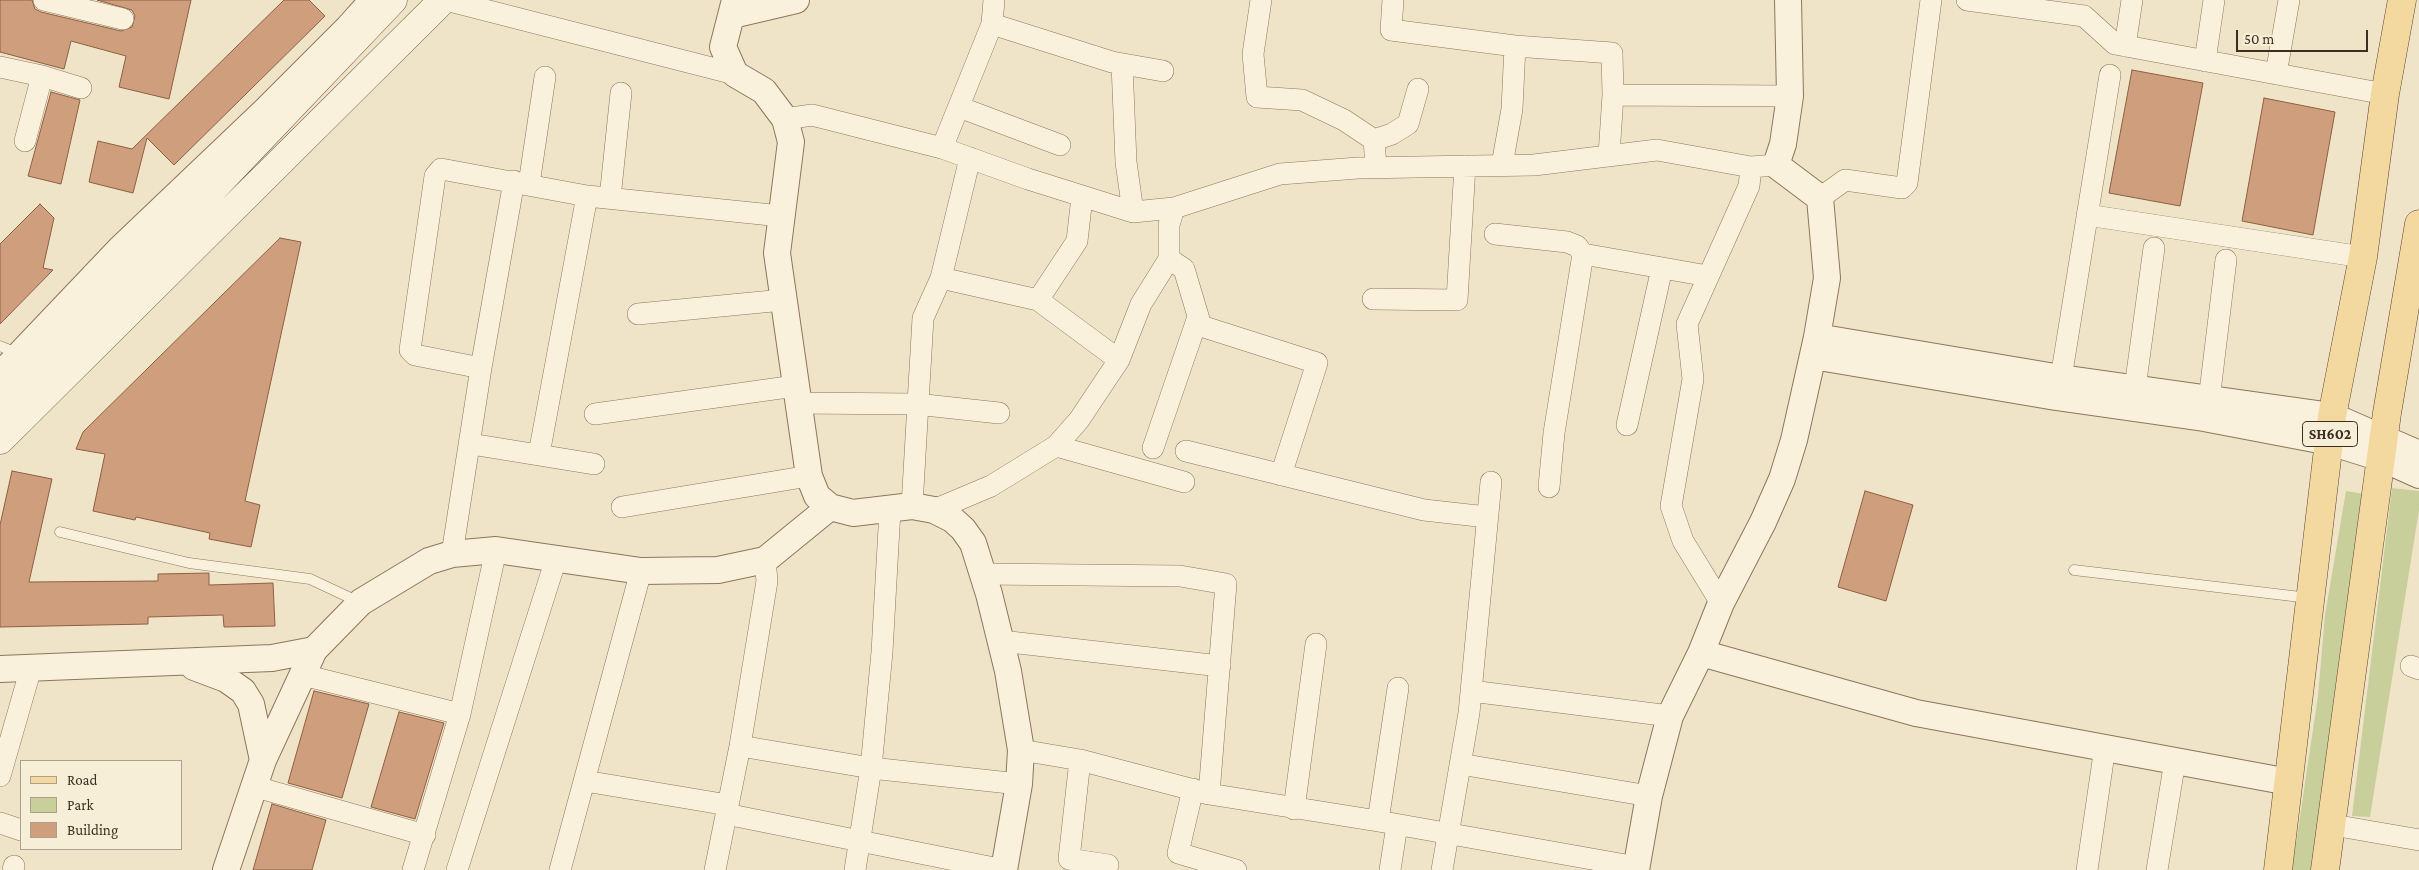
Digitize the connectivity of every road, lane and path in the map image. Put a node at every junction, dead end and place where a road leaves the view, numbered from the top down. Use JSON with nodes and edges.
{"nodes":[{"id":1,"x":44,"y":0,"type":"edge"},
{"id":2,"x":373,"y":0,"type":"edge"},
{"id":3,"x":393,"y":0,"type":"edge"},
{"id":4,"x":445,"y":0,"type":"edge"},
{"id":5,"x":796,"y":0,"type":"edge"},
{"id":6,"x":994,"y":0,"type":"edge"},
{"id":7,"x":1261,"y":0,"type":"edge"},
{"id":8,"x":1393,"y":0,"type":"edge"},
{"id":9,"x":1788,"y":0,"type":"edge"},
{"id":10,"x":1931,"y":0,"type":"edge"},
{"id":11,"x":1967,"y":0,"type":"edge"},
{"id":12,"x":2132,"y":0,"type":"edge"},
{"id":13,"x":2214,"y":0,"type":"edge"},
{"id":14,"x":2289,"y":0,"type":"edge"},
{"id":15,"x":2402,"y":0,"type":"edge"},
{"id":16,"x":734,"y":8,"type":"edge"},
{"id":17,"x":123,"y":19,"type":"dead end"},
{"id":18,"x":992,"y":24,"type":"junction"},
{"id":19,"x":1515,"y":46,"type":"junction"},
{"id":20,"x":2126,"y":46,"type":"junction"},
{"id":21,"x":2205,"y":60,"type":"junction"},
{"id":22,"x":1122,"y":64,"type":"junction"},
{"id":23,"x":0,"y":67,"type":"edge"},
{"id":24,"x":1163,"y":71,"type":"dead end"},
{"id":25,"x":735,"y":74,"type":"junction"},
{"id":26,"x":2276,"y":74,"type":"junction"},
{"id":27,"x":2110,"y":75,"type":"dead end"},
{"id":28,"x":42,"y":76,"type":"junction"},
{"id":29,"x":546,"y":78,"type":"dead end"},
{"id":30,"x":81,"y":88,"type":"dead end"},
{"id":31,"x":1418,"y":89,"type":"dead end"},
{"id":32,"x":621,"y":93,"type":"dead end"},
{"id":33,"x":2386,"y":94,"type":"junction"},
{"id":34,"x":1613,"y":95,"type":"junction"},
{"id":35,"x":1790,"y":96,"type":"junction"},
{"id":36,"x":960,"y":106,"type":"junction"},
{"id":37,"x":786,"y":118,"type":"junction"},
{"id":38,"x":1374,"y":140,"type":"junction"},
{"id":39,"x":25,"y":141,"type":"dead end"},
{"id":40,"x":1060,"y":145,"type":"dead end"},
{"id":41,"x":942,"y":148,"type":"junction"},
{"id":42,"x":1609,"y":155,"type":"junction"},
{"id":43,"x":970,"y":158,"type":"junction"},
{"id":44,"x":1502,"y":165,"type":"junction"},
{"id":45,"x":1465,"y":166,"type":"junction"},
{"id":46,"x":1764,"y":166,"type":"junction"},
{"id":47,"x":1376,"y":167,"type":"junction"},
{"id":48,"x":521,"y":183,"type":"junction"},
{"id":49,"x":587,"y":196,"type":"junction"},
{"id":50,"x":1082,"y":197,"type":"junction"},
{"id":51,"x":610,"y":198,"type":"junction"},
{"id":52,"x":1820,"y":198,"type":"junction"},
{"id":53,"x":1174,"y":208,"type":"junction"},
{"id":54,"x":1132,"y":212,"type":"junction"},
{"id":55,"x":2087,"y":215,"type":"junction"},
{"id":56,"x":781,"y":216,"type":"junction"},
{"id":57,"x":2419,"y":224,"type":"edge"},
{"id":58,"x":1494,"y":234,"type":"dead end"},
{"id":59,"x":2154,"y":248,"type":"dead end"},
{"id":60,"x":1583,"y":254,"type":"junction"},
{"id":61,"x":2363,"y":257,"type":"junction"},
{"id":62,"x":1169,"y":259,"type":"junction"},
{"id":63,"x":2226,"y":260,"type":"dead end"},
{"id":64,"x":1662,"y":268,"type":"junction"},
{"id":65,"x":1708,"y":276,"type":"junction"},
{"id":66,"x":941,"y":278,"type":"junction"},
{"id":67,"x":2415,"y":278,"type":"edge"},
{"id":68,"x":1373,"y":298,"type":"dead end"},
{"id":69,"x":783,"y":300,"type":"junction"},
{"id":70,"x":1038,"y":300,"type":"junction"},
{"id":71,"x":638,"y":314,"type":"dead end"},
{"id":72,"x":1198,"y":317,"type":"junction"},
{"id":73,"x":1815,"y":346,"type":"junction"},
{"id":74,"x":10,"y":350,"type":"edge"},
{"id":75,"x":1119,"y":360,"type":"junction"},
{"id":76,"x":481,"y":368,"type":"junction"},
{"id":77,"x":0,"y":375,"type":"edge"},
{"id":78,"x":2061,"y":378,"type":"junction"},
{"id":79,"x":2135,"y":388,"type":"junction"},
{"id":80,"x":796,"y":395,"type":"junction"},
{"id":81,"x":2209,"y":400,"type":"junction"},
{"id":82,"x":916,"y":404,"type":"junction"},
{"id":83,"x":0,"y":406,"type":"edge"},
{"id":84,"x":998,"y":413,"type":"dead end"},
{"id":85,"x":594,"y":414,"type":"dead end"},
{"id":86,"x":1627,"y":425,"type":"dead end"},
{"id":87,"x":2331,"y":429,"type":"junction"},
{"id":88,"x":0,"y":440,"type":"edge"},
{"id":89,"x":471,"y":444,"type":"junction"},
{"id":90,"x":1056,"y":446,"type":"junction"},
{"id":91,"x":1153,"y":448,"type":"dead end"},
{"id":92,"x":2382,"y":449,"type":"junction"},
{"id":93,"x":1186,"y":451,"type":"dead end"},
{"id":94,"x":539,"y":454,"type":"junction"},
{"id":95,"x":2419,"y":454,"type":"edge"},
{"id":96,"x":594,"y":464,"type":"dead end"},
{"id":97,"x":1281,"y":475,"type":"junction"},
{"id":98,"x":2419,"y":475,"type":"edge"},
{"id":99,"x":809,"y":476,"type":"junction"},
{"id":100,"x":1184,"y":482,"type":"dead end"},
{"id":101,"x":1491,"y":482,"type":"dead end"},
{"id":102,"x":1549,"y":487,"type":"dead end"},
{"id":103,"x":622,"y":507,"type":"dead end"},
{"id":104,"x":830,"y":507,"type":"junction"},
{"id":105,"x":912,"y":508,"type":"junction"},
{"id":106,"x":1487,"y":517,"type":"junction"},
{"id":107,"x":60,"y":532,"type":"dead end"},
{"id":108,"x":496,"y":550,"type":"junction"},
{"id":109,"x":452,"y":554,"type":"junction"},
{"id":110,"x":556,"y":559,"type":"junction"},
{"id":111,"x":765,"y":560,"type":"junction"},
{"id":112,"x":2074,"y":570,"type":"dead end"},
{"id":113,"x":641,"y":571,"type":"junction"},
{"id":114,"x":983,"y":574,"type":"junction"},
{"id":115,"x":2310,"y":598,"type":"junction"},
{"id":116,"x":361,"y":602,"type":"junction"},
{"id":117,"x":1721,"y":603,"type":"junction"},
{"id":118,"x":1001,"y":641,"type":"junction"},
{"id":119,"x":1316,"y":644,"type":"dead end"},
{"id":120,"x":314,"y":650,"type":"junction"},
{"id":121,"x":1701,"y":653,"type":"junction"},
{"id":122,"x":181,"y":664,"type":"junction"},
{"id":123,"x":1220,"y":666,"type":"junction"},
{"id":124,"x":31,"y":668,"type":"junction"},
{"id":125,"x":0,"y":669,"type":"edge"},
{"id":126,"x":303,"y":675,"type":"junction"},
{"id":127,"x":1398,"y":688,"type":"dead end"},
{"id":128,"x":1471,"y":691,"type":"junction"},
{"id":129,"x":460,"y":714,"type":"junction"},
{"id":130,"x":1670,"y":716,"type":"junction"},
{"id":131,"x":740,"y":746,"type":"junction"},
{"id":132,"x":2104,"y":747,"type":"junction"},
{"id":133,"x":1021,"y":750,"type":"junction"},
{"id":134,"x":264,"y":760,"type":"junction"},
{"id":135,"x":1080,"y":760,"type":"junction"},
{"id":136,"x":2175,"y":761,"type":"junction"},
{"id":137,"x":1460,"y":764,"type":"junction"},
{"id":138,"x":871,"y":768,"type":"junction"},
{"id":139,"x":0,"y":776,"type":"edge"},
{"id":140,"x":584,"y":780,"type":"junction"},
{"id":141,"x":2289,"y":782,"type":"junction"},
{"id":142,"x":1018,"y":784,"type":"junction"},
{"id":143,"x":256,"y":787,"type":"junction"},
{"id":144,"x":1201,"y":791,"type":"junction"},
{"id":145,"x":1649,"y":796,"type":"junction"},
{"id":146,"x":1294,"y":808,"type":"junction"},
{"id":147,"x":727,"y":809,"type":"junction"},
{"id":148,"x":0,"y":823,"type":"edge"},
{"id":149,"x":1388,"y":823,"type":"junction"},
{"id":150,"x":2332,"y":825,"type":"junction"},
{"id":151,"x":20,"y":830,"type":"edge"},
{"id":152,"x":1448,"y":833,"type":"junction"},
{"id":153,"x":425,"y":835,"type":"junction"},
{"id":154,"x":2419,"y":840,"type":"edge"},
{"id":155,"x":860,"y":842,"type":"junction"},
{"id":156,"x":1108,"y":866,"type":"dead end"},
{"id":157,"x":1637,"y":869,"type":"edge"},
{"id":158,"x":226,"y":870,"type":"edge"},
{"id":159,"x":413,"y":870,"type":"edge"},
{"id":160,"x":457,"y":870,"type":"edge"},
{"id":161,"x":560,"y":870,"type":"edge"},
{"id":162,"x":715,"y":870,"type":"edge"},
{"id":163,"x":855,"y":870,"type":"edge"},
{"id":164,"x":1004,"y":870,"type":"edge"},
{"id":165,"x":1236,"y":870,"type":"edge"},
{"id":166,"x":1390,"y":870,"type":"edge"},
{"id":167,"x":1442,"y":870,"type":"edge"},
{"id":168,"x":2087,"y":870,"type":"edge"},
{"id":169,"x":2158,"y":870,"type":"edge"},
{"id":170,"x":2278,"y":870,"type":"edge"},
{"id":171,"x":2325,"y":870,"type":"edge"}],
"edges":[{"from":1,"to":17,"type":"street"},
{"from":2,"to":74,"type":"street"},
{"from":3,"to":83,"type":"main road"},
{"from":4,"to":25,"type":"street"},
{"from":4,"to":88,"type":"main road"},
{"from":5,"to":16,"type":"street"},
{"from":6,"to":18,"type":"street"},
{"from":7,"to":38,"type":"street"},
{"from":8,"to":19,"type":"street"},
{"from":9,"to":35,"type":"street"},
{"from":10,"to":52,"type":"street"},
{"from":11,"to":20,"type":"street"},
{"from":12,"to":20,"type":"street"},
{"from":13,"to":21,"type":"street"},
{"from":14,"to":26,"type":"street"},
{"from":15,"to":33,"type":"main road","number":"SH602"},
{"from":16,"to":25,"type":"street"},
{"from":18,"to":22,"type":"street"},
{"from":18,"to":36,"type":"street"},
{"from":19,"to":34,"type":"street"},
{"from":19,"to":44,"type":"street"},
{"from":20,"to":21,"type":"street"},
{"from":21,"to":26,"type":"street"},
{"from":22,"to":24,"type":"street"},
{"from":22,"to":54,"type":"street"},
{"from":23,"to":28,"type":"street"},
{"from":25,"to":37,"type":"street"},
{"from":26,"to":33,"type":"street"},
{"from":27,"to":55,"type":"street"},
{"from":28,"to":30,"type":"street"},
{"from":28,"to":39,"type":"street"},
{"from":29,"to":48,"type":"street"},
{"from":31,"to":38,"type":"street"},
{"from":32,"to":51,"type":"street"},
{"from":33,"to":61,"type":"main road","number":"SH602"},
{"from":34,"to":35,"type":"street"},
{"from":34,"to":42,"type":"street"},
{"from":35,"to":46,"type":"street"},
{"from":36,"to":40,"type":"street"},
{"from":36,"to":41,"type":"street"},
{"from":37,"to":41,"type":"street"},
{"from":37,"to":56,"type":"street"},
{"from":38,"to":47,"type":"street"},
{"from":41,"to":43,"type":"street"},
{"from":42,"to":44,"type":"street"},
{"from":42,"to":46,"type":"street"},
{"from":43,"to":50,"type":"street"},
{"from":43,"to":66,"type":"street"},
{"from":44,"to":45,"type":"street"},
{"from":45,"to":47,"type":"street"},
{"from":45,"to":68,"type":"street"},
{"from":46,"to":52,"type":"street"},
{"from":46,"to":65,"type":"street"},
{"from":47,"to":53,"type":"street"},
{"from":48,"to":49,"type":"street"},
{"from":48,"to":76,"type":"street"},
{"from":48,"to":76,"type":"street"},
{"from":49,"to":51,"type":"street"},
{"from":49,"to":94,"type":"street"},
{"from":50,"to":54,"type":"street"},
{"from":50,"to":70,"type":"street"},
{"from":51,"to":56,"type":"street"},
{"from":52,"to":73,"type":"street"},
{"from":53,"to":54,"type":"street"},
{"from":53,"to":62,"type":"street"},
{"from":55,"to":61,"type":"street"},
{"from":55,"to":78,"type":"street"},
{"from":56,"to":69,"type":"street"},
{"from":57,"to":67,"type":"main road"},
{"from":58,"to":60,"type":"street"},
{"from":59,"to":79,"type":"street"},
{"from":60,"to":64,"type":"street"},
{"from":60,"to":102,"type":"street"},
{"from":61,"to":87,"type":"main road","number":"SH602"},
{"from":62,"to":72,"type":"street"},
{"from":62,"to":75,"type":"street"},
{"from":63,"to":81,"type":"street"},
{"from":64,"to":65,"type":"street"},
{"from":64,"to":86,"type":"street"},
{"from":65,"to":117,"type":"street"},
{"from":66,"to":70,"type":"street"},
{"from":66,"to":82,"type":"street"},
{"from":67,"to":92,"type":"main road"},
{"from":69,"to":71,"type":"street"},
{"from":69,"to":80,"type":"street"},
{"from":70,"to":75,"type":"street"},
{"from":72,"to":91,"type":"street"},
{"from":72,"to":97,"type":"street"},
{"from":73,"to":78,"type":"street"},
{"from":73,"to":87,"type":"street"},
{"from":73,"to":117,"type":"street"},
{"from":74,"to":77,"type":"street"},
{"from":75,"to":90,"type":"street"},
{"from":76,"to":89,"type":"street"},
{"from":78,"to":79,"type":"street"},
{"from":79,"to":81,"type":"street"},
{"from":80,"to":82,"type":"street"},
{"from":80,"to":85,"type":"street"},
{"from":80,"to":99,"type":"street"},
{"from":81,"to":87,"type":"street"},
{"from":82,"to":84,"type":"street"},
{"from":82,"to":105,"type":"street"},
{"from":87,"to":92,"type":"street"},
{"from":87,"to":115,"type":"main road","number":"SH602"},
{"from":89,"to":94,"type":"street"},
{"from":89,"to":109,"type":"street"},
{"from":90,"to":100,"type":"street"},
{"from":90,"to":105,"type":"street"},
{"from":92,"to":95,"type":"street"},
{"from":92,"to":98,"type":"street"},
{"from":92,"to":150,"type":"main road"},
{"from":93,"to":97,"type":"street"},
{"from":94,"to":96,"type":"street"},
{"from":97,"to":106,"type":"street"},
{"from":99,"to":103,"type":"street"},
{"from":99,"to":104,"type":"street"},
{"from":101,"to":106,"type":"street"},
{"from":104,"to":105,"type":"street"},
{"from":104,"to":111,"type":"street"},
{"from":105,"to":114,"type":"street"},
{"from":105,"to":138,"type":"street"},
{"from":106,"to":128,"type":"street"},
{"from":107,"to":116,"type":"lane"},
{"from":108,"to":109,"type":"street"},
{"from":108,"to":110,"type":"street"},
{"from":108,"to":129,"type":"street"},
{"from":109,"to":116,"type":"street"},
{"from":110,"to":113,"type":"street"},
{"from":110,"to":160,"type":"street"},
{"from":111,"to":113,"type":"street"},
{"from":111,"to":131,"type":"street"},
{"from":112,"to":115,"type":"lane"},
{"from":113,"to":140,"type":"street"},
{"from":114,"to":118,"type":"street"},
{"from":114,"to":123,"type":"street"},
{"from":115,"to":141,"type":"main road","number":"SH602"},
{"from":116,"to":120,"type":"street"},
{"from":117,"to":121,"type":"street"},
{"from":118,"to":123,"type":"street"},
{"from":118,"to":133,"type":"street"},
{"from":119,"to":146,"type":"street"},
{"from":120,"to":122,"type":"street"},
{"from":120,"to":126,"type":"street"},
{"from":121,"to":130,"type":"street"},
{"from":121,"to":132,"type":"street"},
{"from":122,"to":124,"type":"street"},
{"from":122,"to":134,"type":"street"},
{"from":123,"to":144,"type":"street"},
{"from":124,"to":125,"type":"street"},
{"from":124,"to":139,"type":"street"},
{"from":126,"to":129,"type":"street"},
{"from":126,"to":134,"type":"street"},
{"from":127,"to":149,"type":"street"},
{"from":128,"to":130,"type":"street"},
{"from":128,"to":137,"type":"street"},
{"from":129,"to":153,"type":"street"},
{"from":130,"to":145,"type":"street"},
{"from":131,"to":138,"type":"street"},
{"from":131,"to":147,"type":"street"},
{"from":132,"to":136,"type":"street"},
{"from":132,"to":168,"type":"street"},
{"from":133,"to":135,"type":"street"},
{"from":133,"to":142,"type":"street"},
{"from":134,"to":143,"type":"street"},
{"from":135,"to":144,"type":"street"},
{"from":135,"to":156,"type":"street"},
{"from":136,"to":141,"type":"street"},
{"from":136,"to":169,"type":"street"},
{"from":137,"to":145,"type":"street"},
{"from":137,"to":152,"type":"street"},
{"from":138,"to":142,"type":"street"},
{"from":138,"to":155,"type":"street"},
{"from":140,"to":147,"type":"street"},
{"from":140,"to":161,"type":"street"},
{"from":141,"to":170,"type":"main road","number":"SH602"},
{"from":142,"to":164,"type":"street"},
{"from":143,"to":153,"type":"street"},
{"from":143,"to":158,"type":"street"},
{"from":144,"to":146,"type":"street"},
{"from":144,"to":165,"type":"street"},
{"from":145,"to":157,"type":"street"},
{"from":146,"to":149,"type":"street"},
{"from":147,"to":155,"type":"street"},
{"from":147,"to":162,"type":"street"},
{"from":148,"to":151,"type":"street"},
{"from":149,"to":152,"type":"street"},
{"from":149,"to":166,"type":"street"},
{"from":150,"to":154,"type":"street"},
{"from":150,"to":171,"type":"main road"},
{"from":152,"to":157,"type":"street"},
{"from":152,"to":167,"type":"street"},
{"from":153,"to":159,"type":"street"},
{"from":155,"to":163,"type":"street"},
{"from":155,"to":164,"type":"street"}]}
